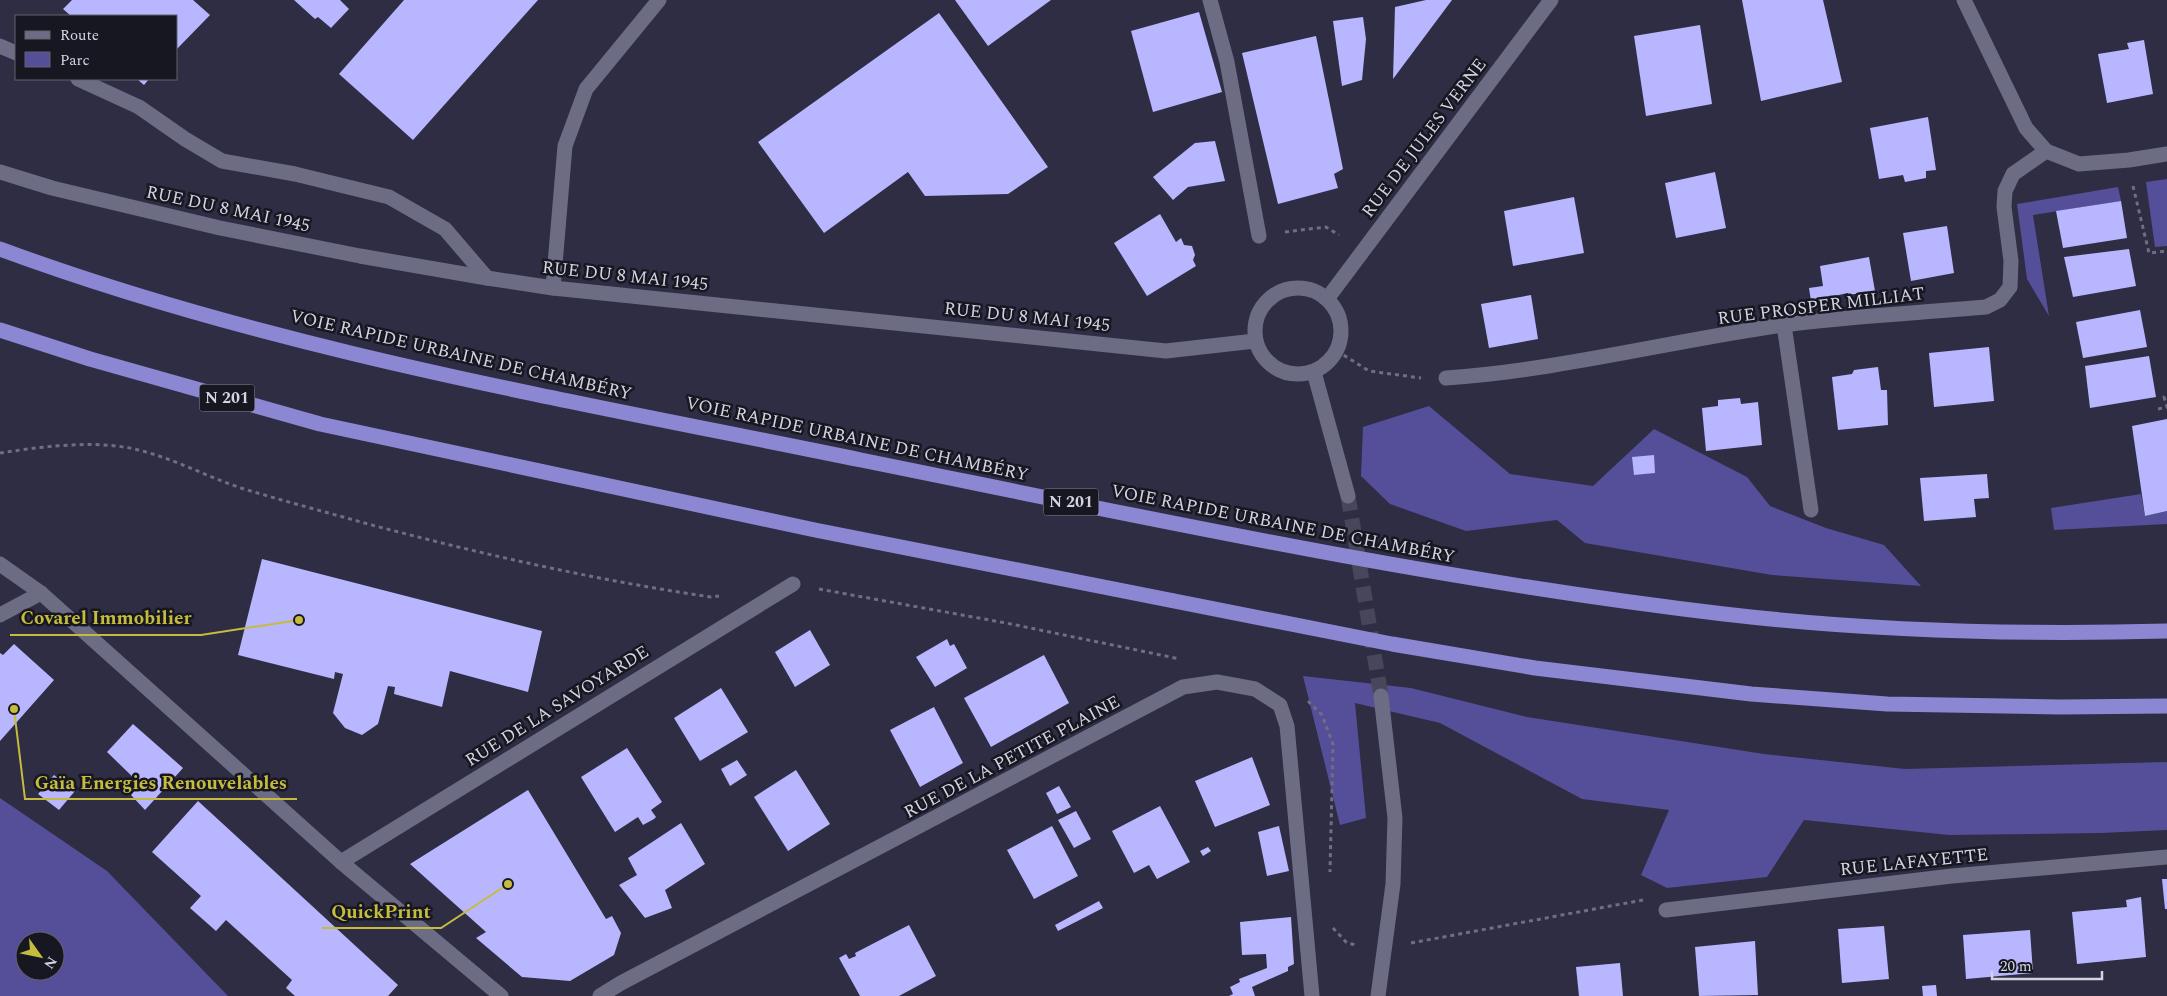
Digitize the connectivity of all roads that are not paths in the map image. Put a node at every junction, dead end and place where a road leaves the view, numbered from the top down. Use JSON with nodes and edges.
{"nodes":[{"id":1,"x":659,"y":0,"type":"edge"},
{"id":2,"x":1210,"y":0,"type":"edge"},
{"id":3,"x":1551,"y":0,"type":"edge"},
{"id":4,"x":1964,"y":0,"type":"edge"},
{"id":5,"x":0,"y":46,"type":"edge"},
{"id":6,"x":15,"y":52,"type":"edge"},
{"id":7,"x":80,"y":80,"type":"edge"},
{"id":8,"x":2046,"y":151,"type":"junction"},
{"id":9,"x":2167,"y":154,"type":"edge"},
{"id":10,"x":0,"y":172,"type":"edge"},
{"id":11,"x":1259,"y":236,"type":"road end"},
{"id":12,"x":0,"y":249,"type":"edge"},
{"id":13,"x":487,"y":278,"type":"junction"},
{"id":14,"x":553,"y":288,"type":"junction"},
{"id":15,"x":1327,"y":299,"type":"junction"},
{"id":16,"x":1784,"y":325,"type":"junction"},
{"id":17,"x":0,"y":330,"type":"edge"},
{"id":18,"x":1254,"y":341,"type":"junction"},
{"id":19,"x":1314,"y":372,"type":"junction"},
{"id":20,"x":1446,"y":378,"type":"dead end"},
{"id":21,"x":1348,"y":496,"type":"tunnel mouth"},
{"id":22,"x":1812,"y":510,"type":"dead end"},
{"id":23,"x":0,"y":564,"type":"edge"},
{"id":24,"x":793,"y":584,"type":"dead end"},
{"id":25,"x":40,"y":593,"type":"junction"},
{"id":26,"x":0,"y":615,"type":"edge"},
{"id":27,"x":2167,"y":631,"type":"edge"},
{"id":28,"x":1380,"y":696,"type":"tunnel mouth"},
{"id":29,"x":2167,"y":706,"type":"edge"},
{"id":30,"x":2167,"y":857,"type":"edge"},
{"id":31,"x":341,"y":862,"type":"junction"},
{"id":32,"x":1666,"y":910,"type":"road end"},
{"id":33,"x":500,"y":996,"type":"edge"},
{"id":34,"x":600,"y":996,"type":"edge"},
{"id":35,"x":1312,"y":996,"type":"edge"},
{"id":36,"x":1378,"y":996,"type":"edge"}],
"edges":[{"from":1,"to":14,"type":"street"},
{"from":2,"to":11,"type":"street"},
{"from":3,"to":15,"type":"street","name":"RUE DE JULES VERNE"},
{"from":4,"to":8,"type":"street"},
{"from":5,"to":6,"type":"street"},
{"from":7,"to":13,"type":"street"},
{"from":8,"to":9,"type":"street"},
{"from":8,"to":16,"type":"street","name":"RUE PROSPER MILLIAT"},
{"from":10,"to":13,"type":"street","name":"RUE DU 8 MAI 1945"},
{"from":12,"to":27,"type":"highway","name":"VOIE RAPIDE URBAINE DE CHAMBÉRY","number":"N 201"},
{"from":13,"to":14,"type":"street","name":"RUE DU 8 MAI 1945"},
{"from":14,"to":18,"type":"street","name":"RUE DU 8 MAI 1945"},
{"from":15,"to":18,"type":"street"},
{"from":15,"to":19,"type":"street"},
{"from":16,"to":20,"type":"street","name":"RUE PROSPER MILLIAT"},
{"from":16,"to":22,"type":"street"},
{"from":17,"to":29,"type":"highway","number":"N 201"},
{"from":18,"to":19,"type":"street"},
{"from":19,"to":21,"type":"street"},
{"from":23,"to":25,"type":"street"},
{"from":24,"to":31,"type":"street","name":"RUE DE LA SAVOYARDE"},
{"from":25,"to":26,"type":"street"},
{"from":25,"to":31,"type":"street"},
{"from":28,"to":36,"type":"street"},
{"from":30,"to":32,"type":"street","name":"RUE LAFAYETTE"},
{"from":31,"to":33,"type":"street"},
{"from":34,"to":35,"type":"street","name":"RUE DE LA PETITE PLAINE"}]}
